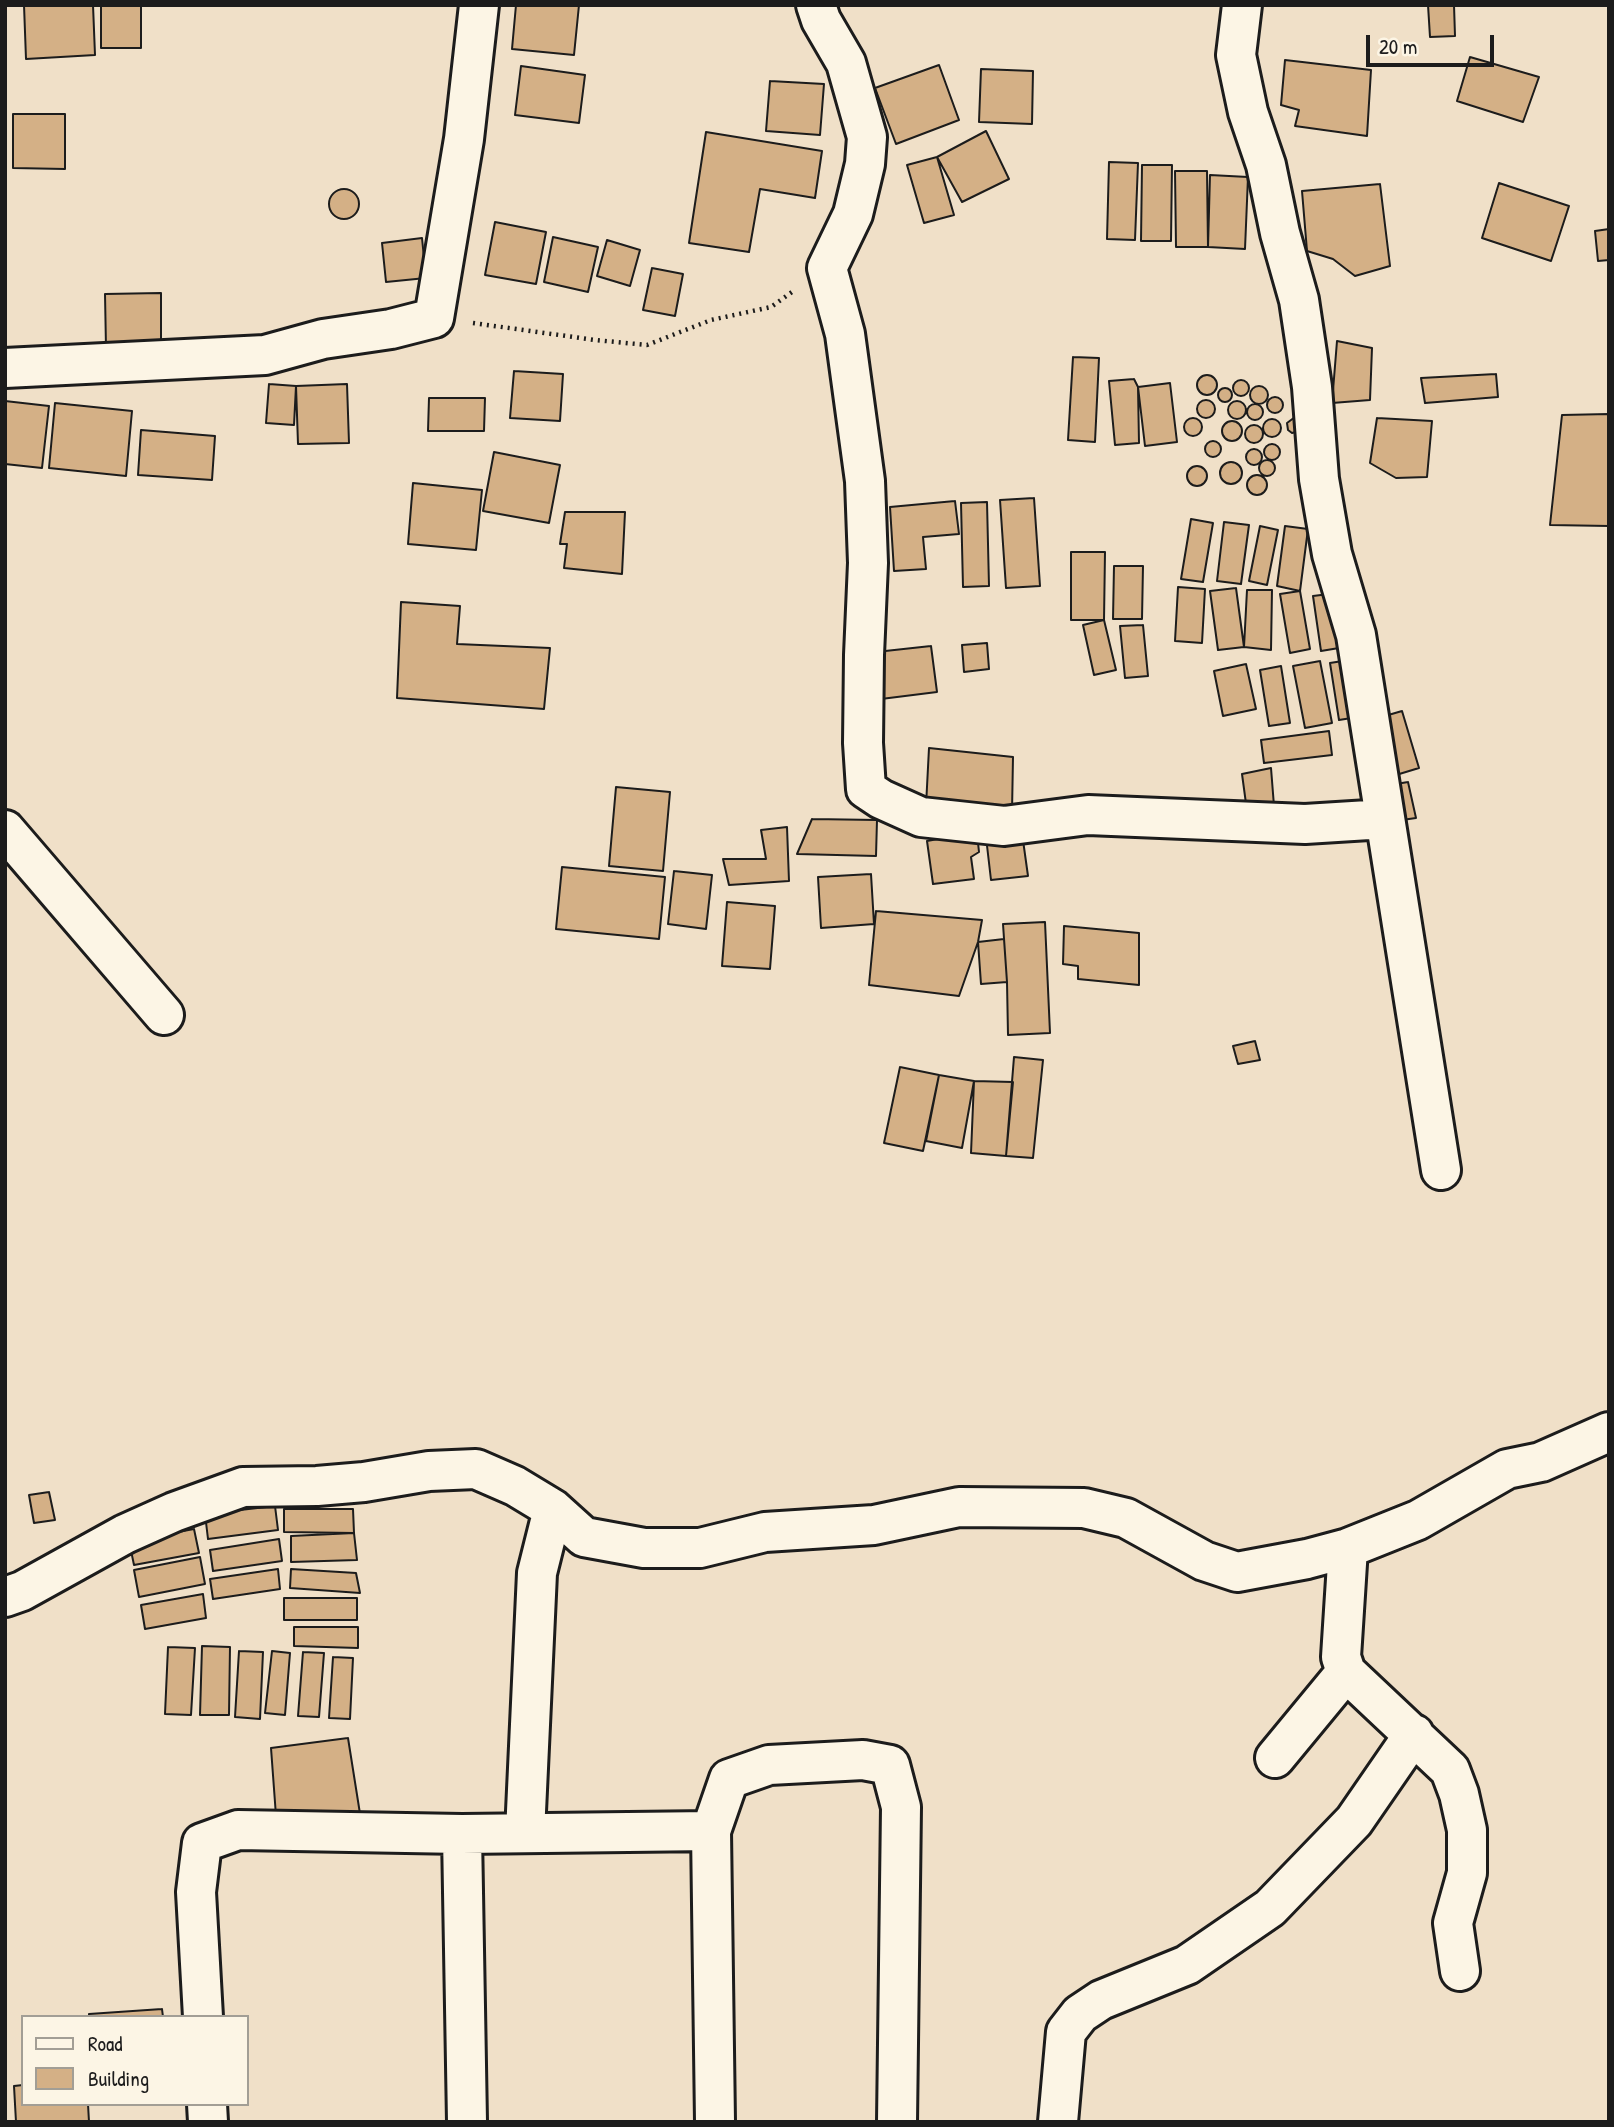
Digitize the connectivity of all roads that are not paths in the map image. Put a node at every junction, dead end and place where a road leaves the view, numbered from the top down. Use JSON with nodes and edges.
{"nodes":[{"id":1,"x":479,"y":5,"type":"edge"},
{"id":2,"x":816,"y":5,"type":"edge"},
{"id":3,"x":1242,"y":5,"type":"edge"},
{"id":4,"x":5,"y":369,"type":"edge"},
{"id":5,"x":1385,"y":818,"type":"junction"},
{"id":6,"x":5,"y":830,"type":"edge"},
{"id":7,"x":164,"y":1015,"type":"dead end"},
{"id":8,"x":1441,"y":1170,"type":"dead end"},
{"id":9,"x":1609,"y":1432,"type":"edge"},
{"id":10,"x":553,"y":1509,"type":"junction"},
{"id":11,"x":1348,"y":1548,"type":"junction"},
{"id":12,"x":5,"y":1597,"type":"edge"},
{"id":13,"x":1346,"y":1672,"type":"junction"},
{"id":14,"x":1414,"y":1734,"type":"junction"},
{"id":15,"x":1275,"y":1758,"type":"dead end"},
{"id":16,"x":711,"y":1831,"type":"junction"},
{"id":17,"x":462,"y":1833,"type":"junction"},
{"id":18,"x":525,"y":1833,"type":"junction"},
{"id":19,"x":1460,"y":1971,"type":"dead end"},
{"id":20,"x":202,"y":2015,"type":"edge"},
{"id":21,"x":467,"y":2122,"type":"edge"},
{"id":22,"x":715,"y":2122,"type":"edge"},
{"id":23,"x":897,"y":2122,"type":"edge"},
{"id":24,"x":1058,"y":2122,"type":"edge"}],
"edges":[{"from":1,"to":4,"type":"street"},
{"from":2,"to":5,"type":"street"},
{"from":3,"to":5,"type":"street"},
{"from":5,"to":8,"type":"street"},
{"from":6,"to":7,"type":"street"},
{"from":9,"to":11,"type":"street"},
{"from":10,"to":11,"type":"street"},
{"from":10,"to":12,"type":"street"},
{"from":10,"to":18,"type":"street"},
{"from":11,"to":13,"type":"street"},
{"from":13,"to":14,"type":"street"},
{"from":13,"to":15,"type":"street"},
{"from":14,"to":19,"type":"street"},
{"from":14,"to":24,"type":"street"},
{"from":16,"to":18,"type":"street"},
{"from":16,"to":22,"type":"street"},
{"from":16,"to":23,"type":"street"},
{"from":17,"to":18,"type":"street"},
{"from":17,"to":20,"type":"street"},
{"from":17,"to":21,"type":"street"}]}
